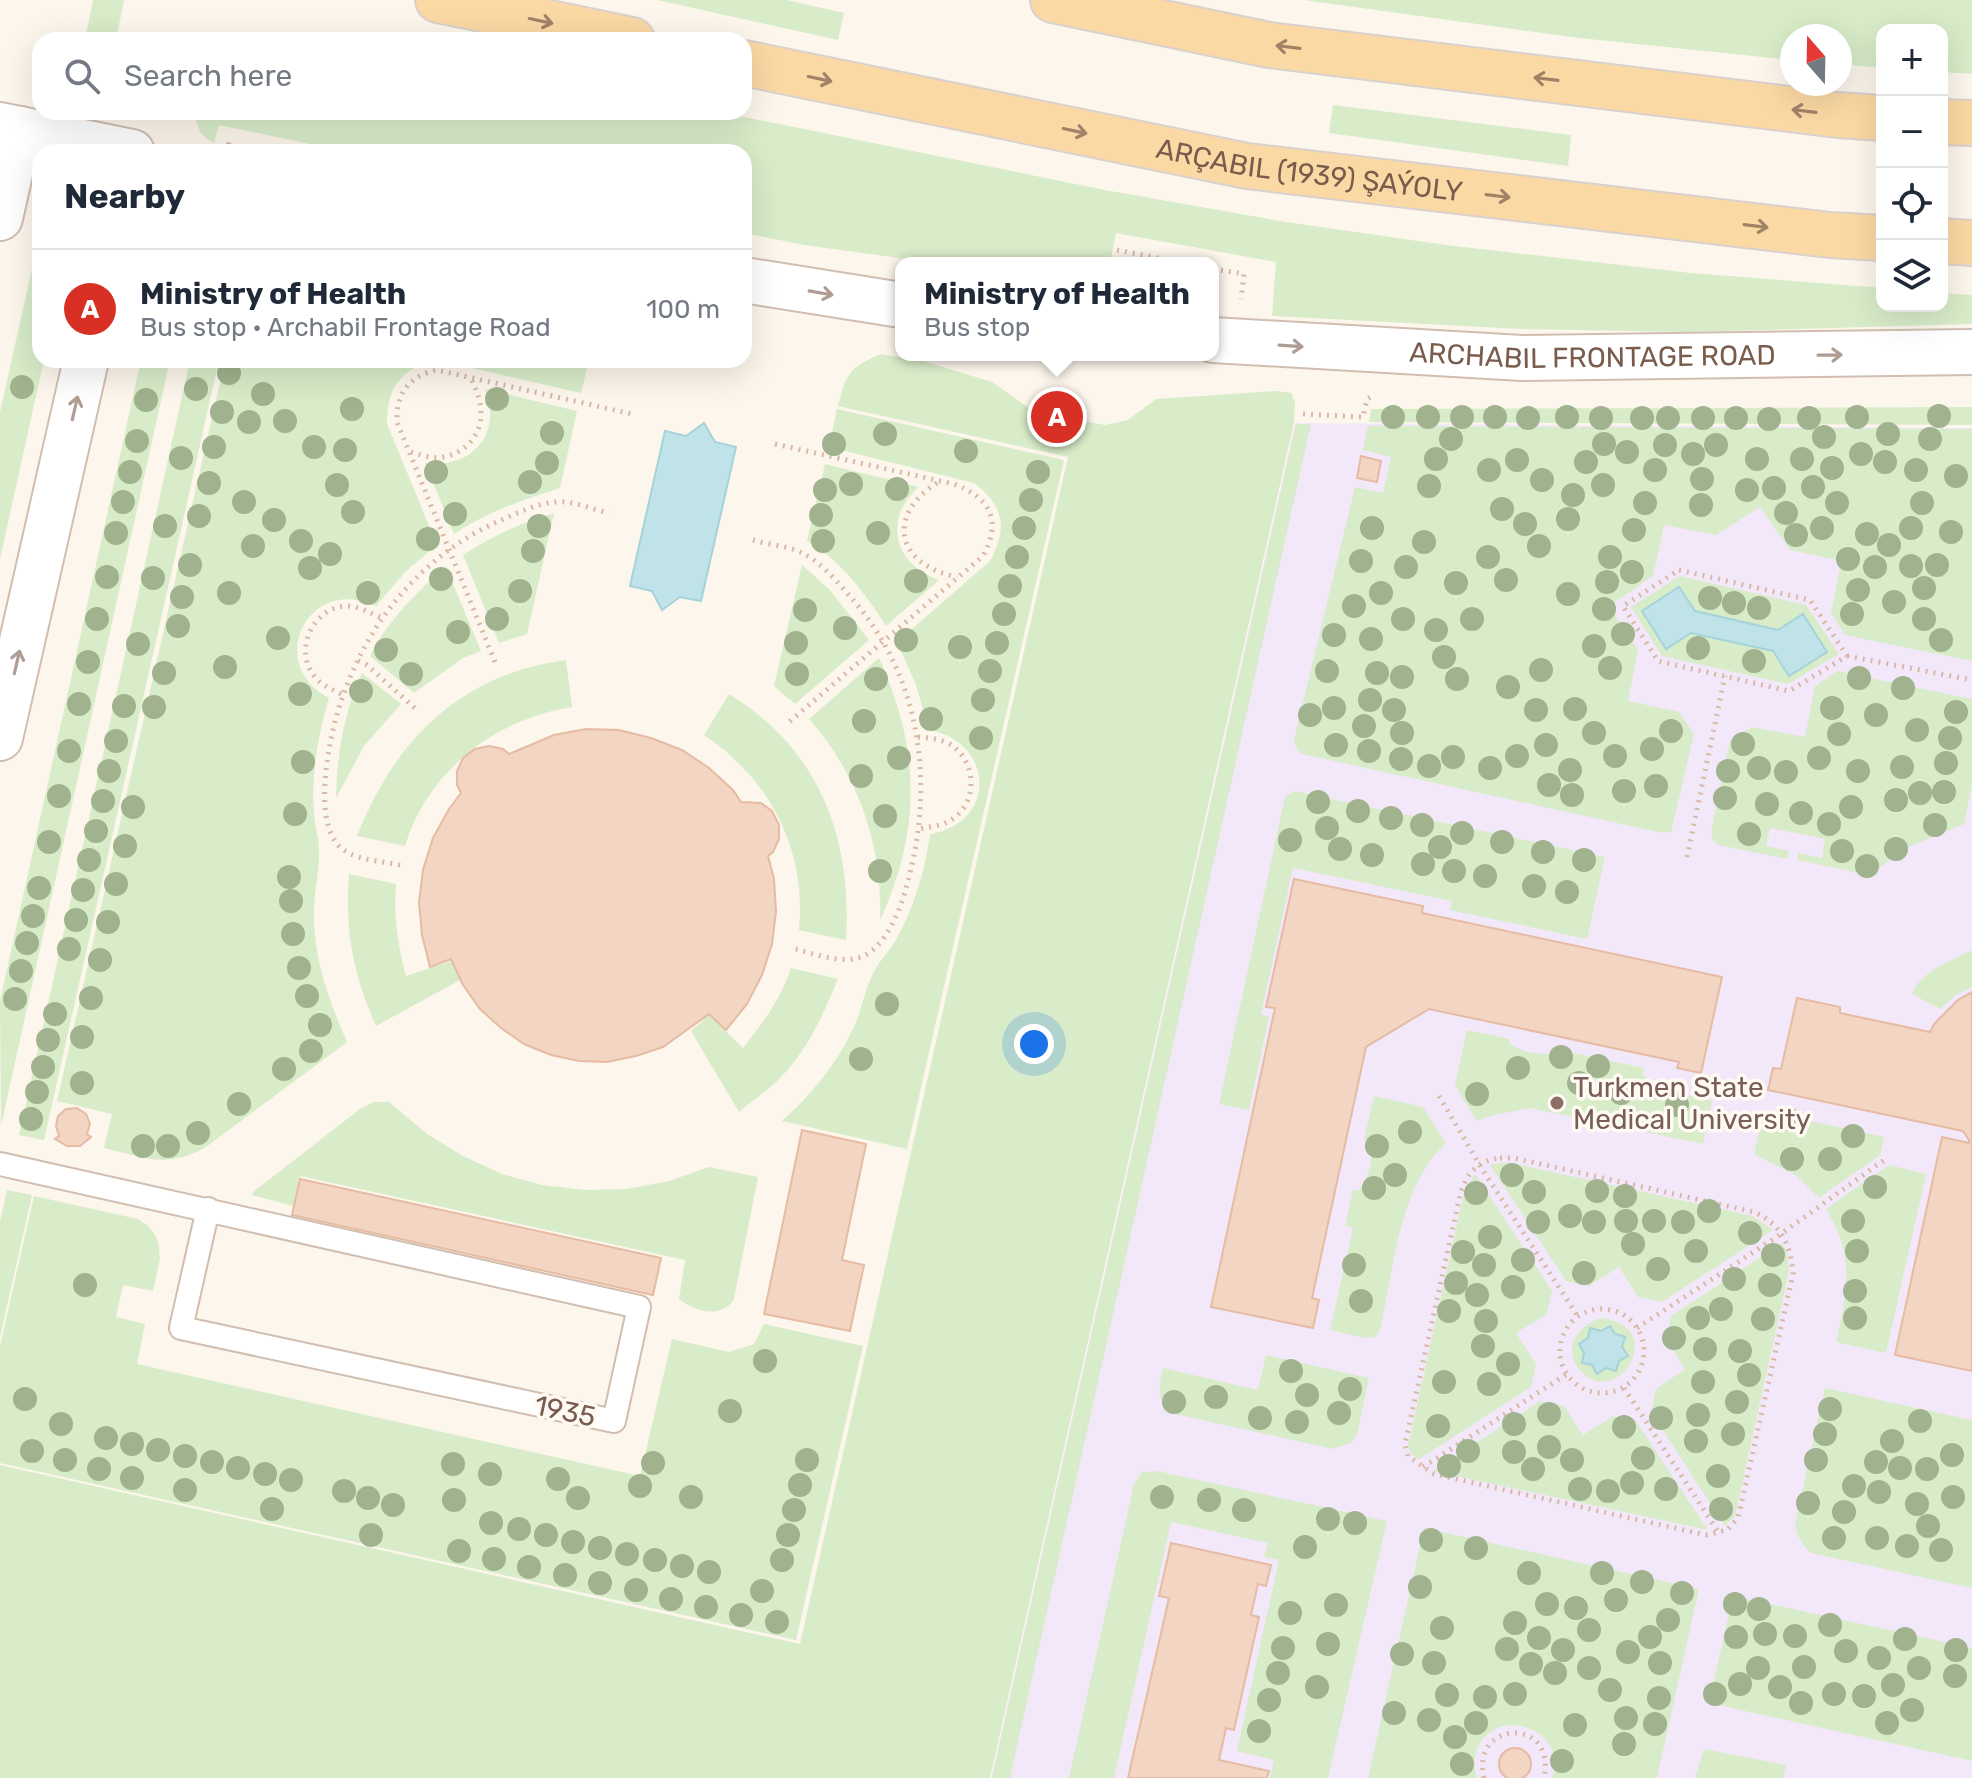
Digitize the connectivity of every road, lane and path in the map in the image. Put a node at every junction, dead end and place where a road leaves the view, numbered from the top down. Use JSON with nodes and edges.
{"nodes":[{"id":1,"x":438,"y":0,"type":"edge"},
{"id":2,"x":1053,"y":0,"type":"edge"},
{"id":3,"x":593,"y":32,"type":"edge"},
{"id":4,"x":752,"y":65,"type":"edge"},
{"id":5,"x":1876,"y":118,"type":"edge"},
{"id":6,"x":1948,"y":122,"type":"edge"},
{"id":7,"x":1972,"y":123,"type":"edge"},
{"id":8,"x":10,"y":127,"type":"edge"},
{"id":9,"x":230,"y":137,"type":"dead end"},
{"id":10,"x":93,"y":144,"type":"edge"},
{"id":11,"x":229,"y":144,"type":"edge"},
{"id":12,"x":0,"y":218,"type":"edge"},
{"id":13,"x":1876,"y":238,"type":"edge"},
{"id":14,"x":1948,"y":241,"type":"edge"},
{"id":15,"x":1972,"y":243,"type":"edge"},
{"id":16,"x":1117,"y":250,"type":"dead end"},
{"id":17,"x":1153,"y":257,"type":"edge"},
{"id":18,"x":1219,"y":270,"type":"edge"},
{"id":19,"x":752,"y":281,"type":"edge"},
{"id":20,"x":895,"y":304,"type":"edge"},
{"id":21,"x":1241,"y":304,"type":"dead end"},
{"id":22,"x":1219,"y":340,"type":"edge"},
{"id":23,"x":1972,"y":352,"type":"edge"},
{"id":24,"x":84,"y":368,"type":"edge"},
{"id":25,"x":470,"y":376,"type":"junction"},
{"id":26,"x":632,"y":414,"type":"dead end"},
{"id":27,"x":1303,"y":414,"type":"dead end"},
{"id":28,"x":1363,"y":417,"type":"dead end"},
{"id":29,"x":775,"y":444,"type":"dead end"},
{"id":30,"x":410,"y":452,"type":"junction"},
{"id":31,"x":938,"y":482,"type":"junction"},
{"id":32,"x":609,"y":513,"type":"dead end"},
{"id":33,"x":753,"y":540,"type":"dead end"},
{"id":34,"x":450,"y":550,"type":"junction"},
{"id":35,"x":957,"y":577,"type":"junction"},
{"id":36,"x":382,"y":618,"type":"junction"},
{"id":37,"x":883,"y":641,"type":"junction"},
{"id":38,"x":1847,"y":656,"type":"junction"},
{"id":39,"x":357,"y":661,"type":"junction"},
{"id":40,"x":495,"y":662,"type":"dead end"},
{"id":41,"x":1725,"y":676,"type":"junction"},
{"id":42,"x":1972,"y":680,"type":"edge"},
{"id":43,"x":341,"y":694,"type":"junction"},
{"id":44,"x":418,"y":711,"type":"dead end"},
{"id":45,"x":789,"y":722,"type":"dead end"},
{"id":46,"x":918,"y":737,"type":"junction"},
{"id":47,"x":0,"y":738,"type":"edge"},
{"id":48,"x":920,"y":829,"type":"junction"},
{"id":49,"x":1687,"y":857,"type":"dead end"},
{"id":50,"x":400,"y":865,"type":"dead end"},
{"id":51,"x":795,"y":949,"type":"dead end"},
{"id":52,"x":1439,"y":1096,"type":"dead end"},
{"id":53,"x":1884,"y":1160,"type":"dead end"},
{"id":54,"x":0,"y":1164,"type":"edge"},
{"id":55,"x":1479,"y":1164,"type":"junction"},
{"id":56,"x":208,"y":1209,"type":"junction"},
{"id":57,"x":1782,"y":1233,"type":"junction"},
{"id":58,"x":1577,"y":1315,"type":"junction"},
{"id":59,"x":1637,"y":1328,"type":"junction"},
{"id":60,"x":1567,"y":1374,"type":"junction"},
{"id":61,"x":1624,"y":1388,"type":"junction"},
{"id":62,"x":1423,"y":1467,"type":"junction"},
{"id":63,"x":1719,"y":1533,"type":"junction"},
{"id":64,"x":1484,"y":1778,"type":"edge"},
{"id":65,"x":1544,"y":1778,"type":"edge"}],
"edges":[{"from":1,"to":3,"type":"main road","one_way":true},
{"from":5,"to":2,"type":"main road","one_way":true},
{"from":4,"to":13,"type":"main road","name":"ARÇABIL (1939) ŞAÝOLY","one_way":true},
{"from":6,"to":7,"type":"main road"},
{"from":8,"to":10,"type":"street"},
{"from":8,"to":12,"type":"street"},
{"from":9,"to":11,"type":"path"},
{"from":14,"to":15,"type":"main road"},
{"from":16,"to":17,"type":"path"},
{"from":18,"to":21,"type":"path"},
{"from":19,"to":20,"type":"street","one_way":true},
{"from":22,"to":23,"type":"street","name":"ARCHABIL FRONTAGE ROAD","one_way":true},
{"from":47,"to":24,"type":"street","one_way":true},
{"from":25,"to":26,"type":"path"},
{"from":25,"to":30,"type":"path"},
{"from":25,"to":30,"type":"path"},
{"from":27,"to":28,"type":"path"},
{"from":29,"to":31,"type":"path"},
{"from":30,"to":34,"type":"path"},
{"from":31,"to":35,"type":"path"},
{"from":31,"to":35,"type":"path"},
{"from":32,"to":34,"type":"path"},
{"from":33,"to":37,"type":"path"},
{"from":34,"to":36,"type":"path"},
{"from":34,"to":40,"type":"path"},
{"from":35,"to":37,"type":"path"},
{"from":36,"to":39,"type":"path"},
{"from":36,"to":43,"type":"path"},
{"from":37,"to":45,"type":"path"},
{"from":37,"to":46,"type":"path"},
{"from":38,"to":41,"type":"path"},
{"from":38,"to":41,"type":"path"},
{"from":38,"to":42,"type":"path"},
{"from":39,"to":43,"type":"path"},
{"from":39,"to":44,"type":"path"},
{"from":41,"to":49,"type":"path"},
{"from":43,"to":50,"type":"path"},
{"from":46,"to":48,"type":"path"},
{"from":46,"to":48,"type":"path"},
{"from":48,"to":51,"type":"path"},
{"from":52,"to":55,"type":"path"},
{"from":53,"to":57,"type":"path"},
{"from":54,"to":56,"type":"lane","name":"1935"},
{"from":55,"to":57,"type":"path"},
{"from":55,"to":58,"type":"path"},
{"from":55,"to":62,"type":"path"},
{"from":56,"to":56,"type":"lane","name":"1935"},
{"from":57,"to":59,"type":"path"},
{"from":57,"to":63,"type":"path"},
{"from":58,"to":59,"type":"path"},
{"from":58,"to":60,"type":"path"},
{"from":59,"to":61,"type":"path"},
{"from":60,"to":61,"type":"path"},
{"from":60,"to":62,"type":"path"},
{"from":61,"to":63,"type":"path"},
{"from":62,"to":63,"type":"path"},
{"from":64,"to":65,"type":"path"}]}
